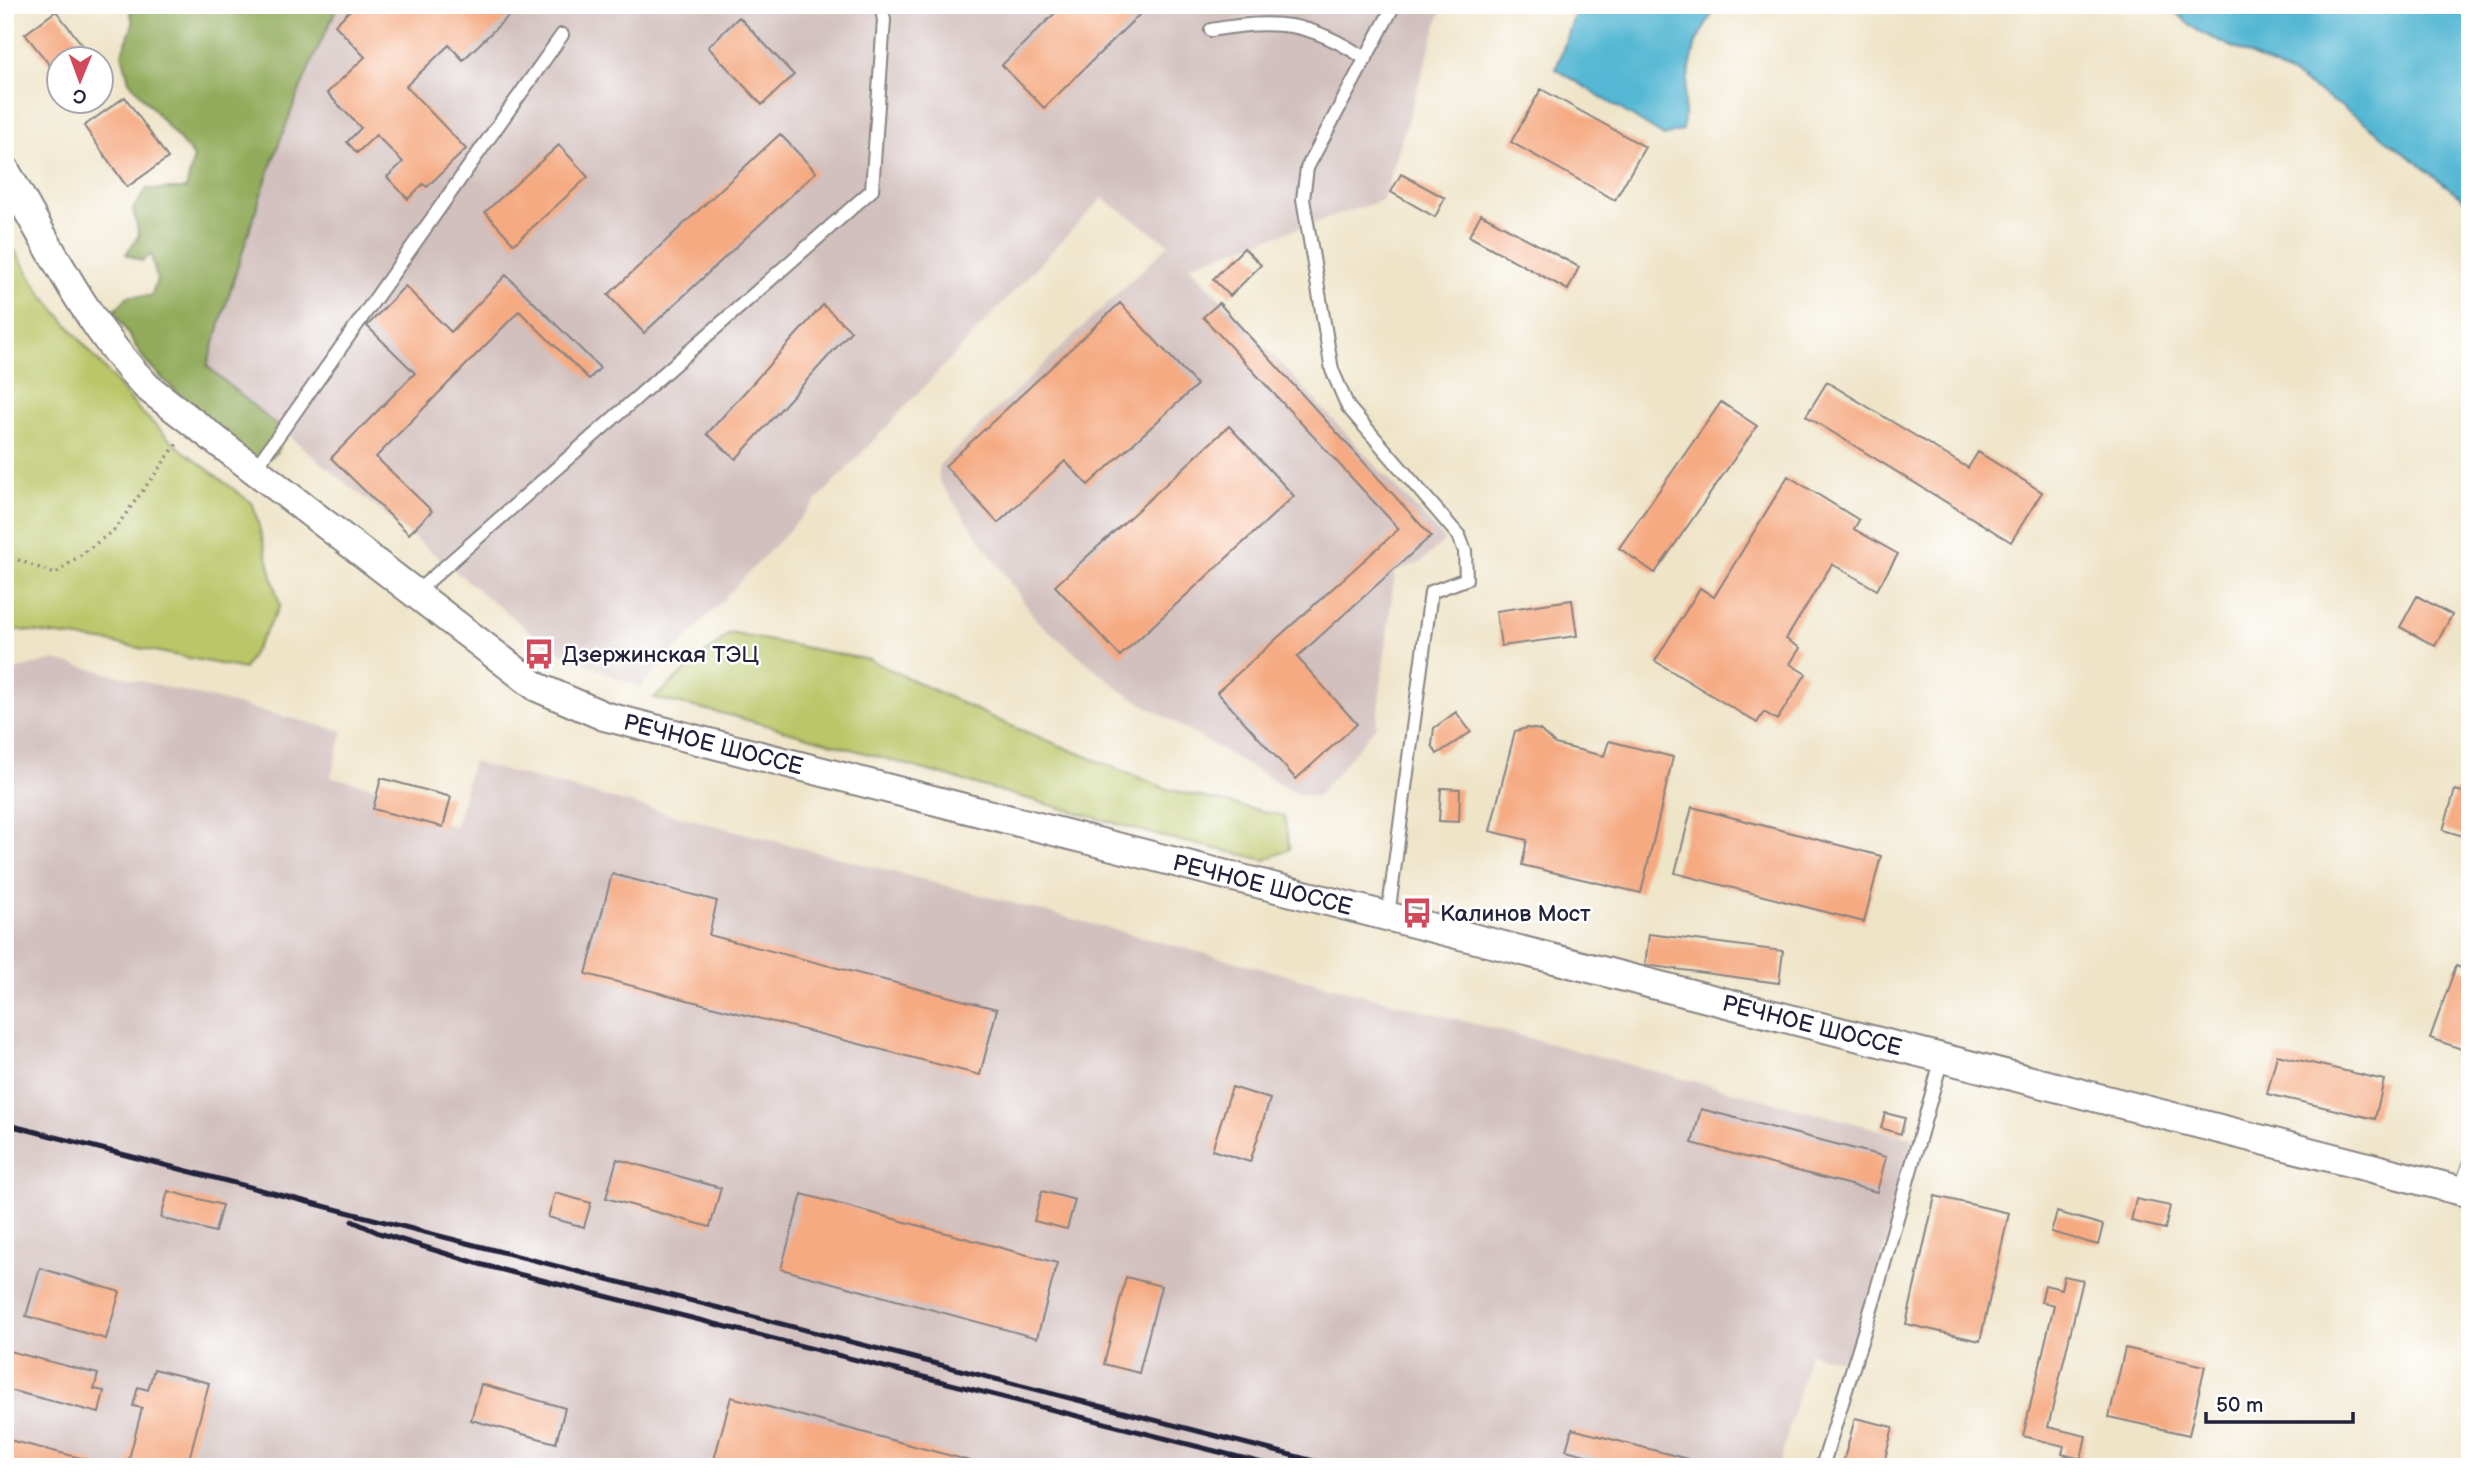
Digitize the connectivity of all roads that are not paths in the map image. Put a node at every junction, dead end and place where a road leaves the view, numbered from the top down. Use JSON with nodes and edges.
{"nodes":[{"id":1,"x":881,"y":5,"type":"edge"},
{"id":2,"x":1394,"y":5,"type":"edge"},
{"id":3,"x":1211,"y":30,"type":"dead end"},
{"id":4,"x":562,"y":35,"type":"dead end"},
{"id":5,"x":1366,"y":59,"type":"junction"},
{"id":6,"x":5,"y":170,"type":"edge"},
{"id":7,"x":254,"y":470,"type":"junction"},
{"id":8,"x":414,"y":595,"type":"junction"},
{"id":9,"x":1388,"y":916,"type":"junction"},
{"id":10,"x":1942,"y":1058,"type":"junction"},
{"id":11,"x":2470,"y":1163,"type":"edge"},
{"id":12,"x":2465,"y":1191,"type":"edge"},
{"id":13,"x":1822,"y":1467,"type":"edge"}],
"edges":[{"from":1,"to":8,"type":"lane"},
{"from":2,"to":5,"type":"lane"},
{"from":3,"to":5,"type":"lane"},
{"from":4,"to":7,"type":"lane"},
{"from":5,"to":9,"type":"lane"},
{"from":6,"to":7,"type":"street","name":"РЕЧНОЕ ШОССЕ"},
{"from":7,"to":8,"type":"street","name":"РЕЧНОЕ ШОССЕ"},
{"from":8,"to":9,"type":"street","name":"РЕЧНОЕ ШОССЕ"},
{"from":9,"to":10,"type":"street","name":"РЕЧНОЕ ШОССЕ"},
{"from":10,"to":12,"type":"street","name":"РЕЧНОЕ ШОССЕ"},
{"from":10,"to":13,"type":"lane"},
{"from":11,"to":12,"type":"lane"}]}
